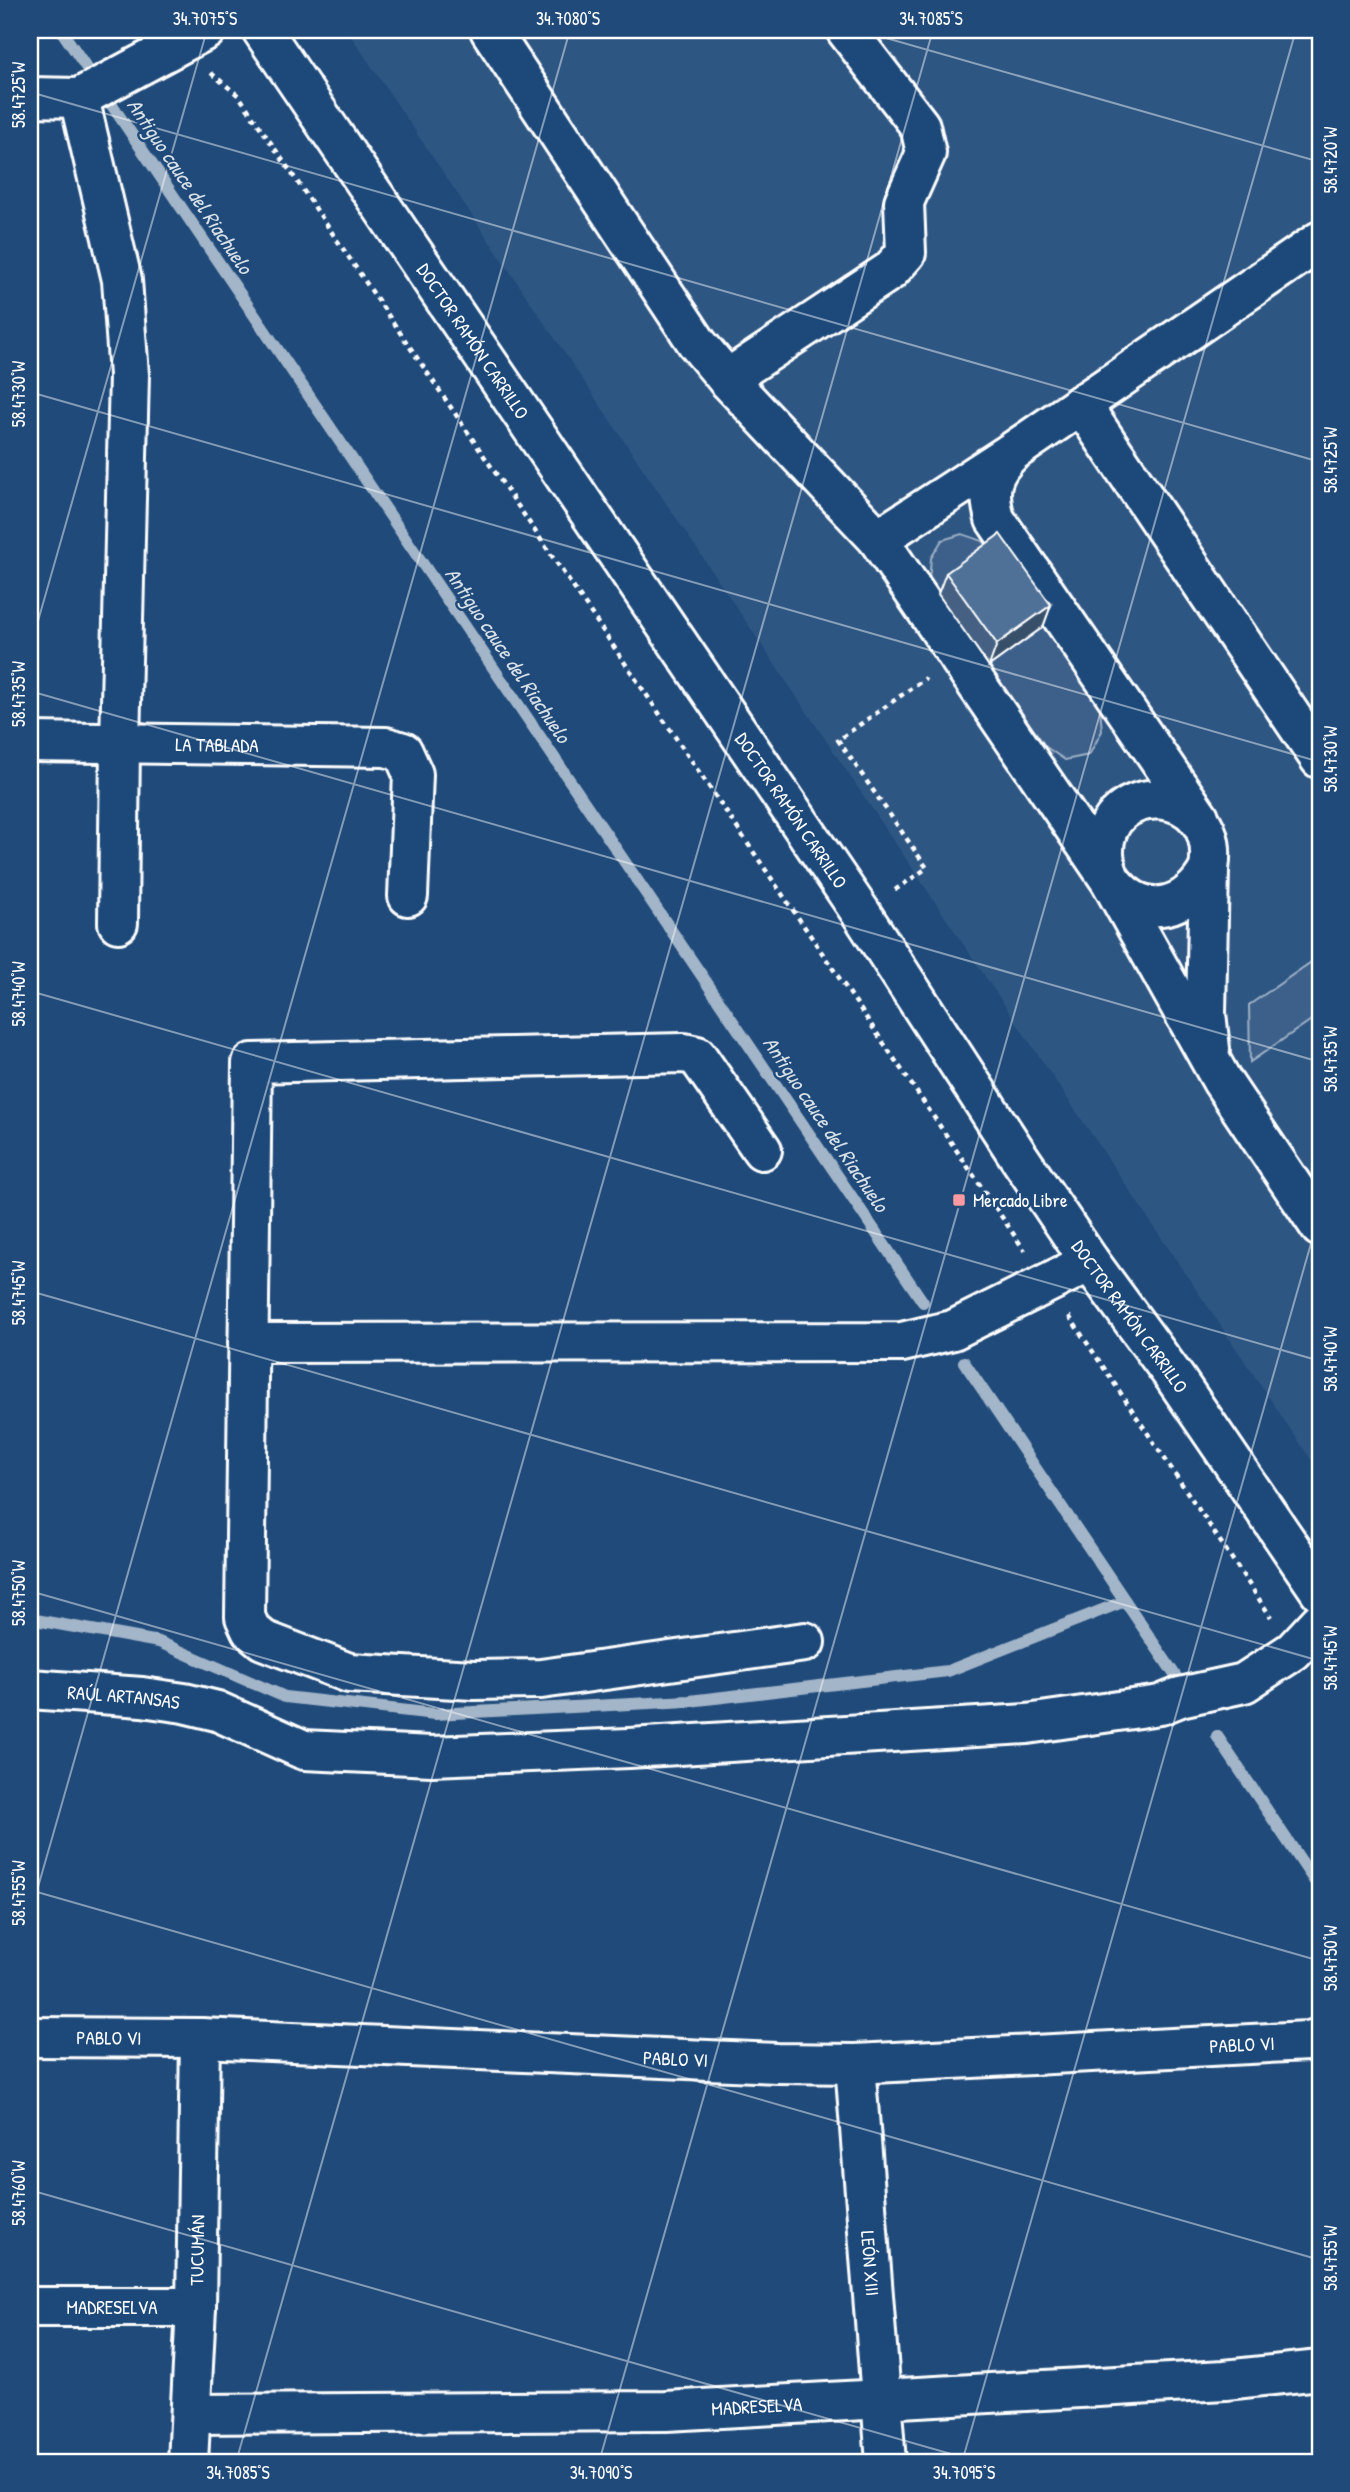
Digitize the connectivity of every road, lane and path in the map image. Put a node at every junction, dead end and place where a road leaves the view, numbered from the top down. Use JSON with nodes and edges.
{"nodes":[{"id":1,"x":262,"y":30,"type":"edge"},
{"id":2,"x":490,"y":30,"type":"edge"},
{"id":3,"x":846,"y":30,"type":"edge"},
{"id":4,"x":196,"y":35,"type":"edge"},
{"id":5,"x":30,"y":97,"type":"edge"},
{"id":6,"x":80,"y":97,"type":"junction"},
{"id":7,"x":1320,"y":241,"type":"edge"},
{"id":8,"x":727,"y":379,"type":"junction"},
{"id":9,"x":1081,"y":404,"type":"junction"},
{"id":10,"x":1012,"y":452,"type":"junction"},
{"id":11,"x":878,"y":539,"type":"junction"},
{"id":12,"x":927,"y":677,"type":"dead end"},
{"id":13,"x":30,"y":741,"type":"edge"},
{"id":14,"x":120,"y":743,"type":"junction"},
{"id":15,"x":1320,"y":759,"type":"edge"},
{"id":16,"x":1200,"y":819,"type":"junction"},
{"id":17,"x":1209,"y":869,"type":"junction"},
{"id":18,"x":1110,"y":880,"type":"junction"},
{"id":19,"x":408,"y":896,"type":"dead end"},
{"id":20,"x":861,"y":913,"type":"junction"},
{"id":21,"x":118,"y":922,"type":"dead end"},
{"id":22,"x":1222,"y":1081,"type":"junction"},
{"id":23,"x":762,"y":1150,"type":"dead end"},
{"id":24,"x":1320,"y":1227,"type":"edge"},
{"id":25,"x":1090,"y":1262,"type":"junction"},
{"id":26,"x":1046,"y":1283,"type":"junction"},
{"id":27,"x":248,"y":1343,"type":"junction"},
{"id":28,"x":1320,"y":1591,"type":"edge"},
{"id":29,"x":1320,"y":1622,"type":"edge"},
{"id":30,"x":805,"y":1642,"type":"dead end"},
{"id":31,"x":1293,"y":1651,"type":"junction"},
{"id":32,"x":30,"y":1689,"type":"edge"},
{"id":33,"x":30,"y":2036,"type":"edge"},
{"id":34,"x":200,"y":2038,"type":"junction"},
{"id":35,"x":1320,"y":2038,"type":"edge"},
{"id":36,"x":855,"y":2064,"type":"junction"},
{"id":37,"x":30,"y":2307,"type":"edge"},
{"id":38,"x":196,"y":2307,"type":"junction"},
{"id":39,"x":1320,"y":2370,"type":"edge"},
{"id":40,"x":881,"y":2401,"type":"junction"},
{"id":41,"x":192,"y":2414,"type":"junction"},
{"id":42,"x":188,"y":2462,"type":"edge"},
{"id":43,"x":886,"y":2462,"type":"edge"}],
"edges":[{"from":1,"to":20,"type":"street","name":"DOCTOR RAMÓN CARRILLO"},
{"from":2,"to":8,"type":"street"},
{"from":3,"to":8,"type":"street"},
{"from":4,"to":6,"type":"street"},
{"from":4,"to":26,"type":"path"},
{"from":5,"to":6,"type":"street"},
{"from":6,"to":14,"type":"street"},
{"from":7,"to":9,"type":"street"},
{"from":8,"to":11,"type":"street"},
{"from":9,"to":10,"type":"street"},
{"from":9,"to":15,"type":"street"},
{"from":10,"to":11,"type":"street"},
{"from":10,"to":16,"type":"street"},
{"from":11,"to":18,"type":"street"},
{"from":12,"to":20,"type":"path"},
{"from":13,"to":14,"type":"street","name":"LA TABLADA"},
{"from":14,"to":19,"type":"street","name":"LA TABLADA"},
{"from":14,"to":21,"type":"street"},
{"from":16,"to":17,"type":"street"},
{"from":16,"to":18,"type":"street"},
{"from":17,"to":18,"type":"street"},
{"from":17,"to":22,"type":"street"},
{"from":18,"to":22,"type":"street"},
{"from":20,"to":25,"type":"street","name":"DOCTOR RAMÓN CARRILLO"},
{"from":22,"to":24,"type":"street"},
{"from":23,"to":27,"type":"street"},
{"from":25,"to":26,"type":"street"},
{"from":25,"to":28,"type":"street","name":"DOCTOR RAMÓN CARRILLO"},
{"from":26,"to":27,"type":"street"},
{"from":26,"to":31,"type":"path"},
{"from":27,"to":30,"type":"street"},
{"from":29,"to":31,"type":"street","name":"RAÚL ARTANSAS"},
{"from":31,"to":32,"type":"street","name":"RAÚL ARTANSAS"},
{"from":33,"to":34,"type":"street","name":"PABLO VI"},
{"from":34,"to":36,"type":"street","name":"PABLO VI"},
{"from":34,"to":38,"type":"street","name":"TUCUMÁN"},
{"from":35,"to":36,"type":"street","name":"PABLO VI"},
{"from":36,"to":40,"type":"street","name":"LEÓN XIII"},
{"from":37,"to":38,"type":"street","name":"MADRESELVA"},
{"from":38,"to":41,"type":"street","name":"TUCUMÁN"},
{"from":39,"to":40,"type":"street","name":"MADRESELVA"},
{"from":40,"to":41,"type":"street","name":"MADRESELVA"},
{"from":40,"to":43,"type":"street","name":"LEÓN XIII"},
{"from":41,"to":42,"type":"street","name":"TUCUMÁN"}]}
